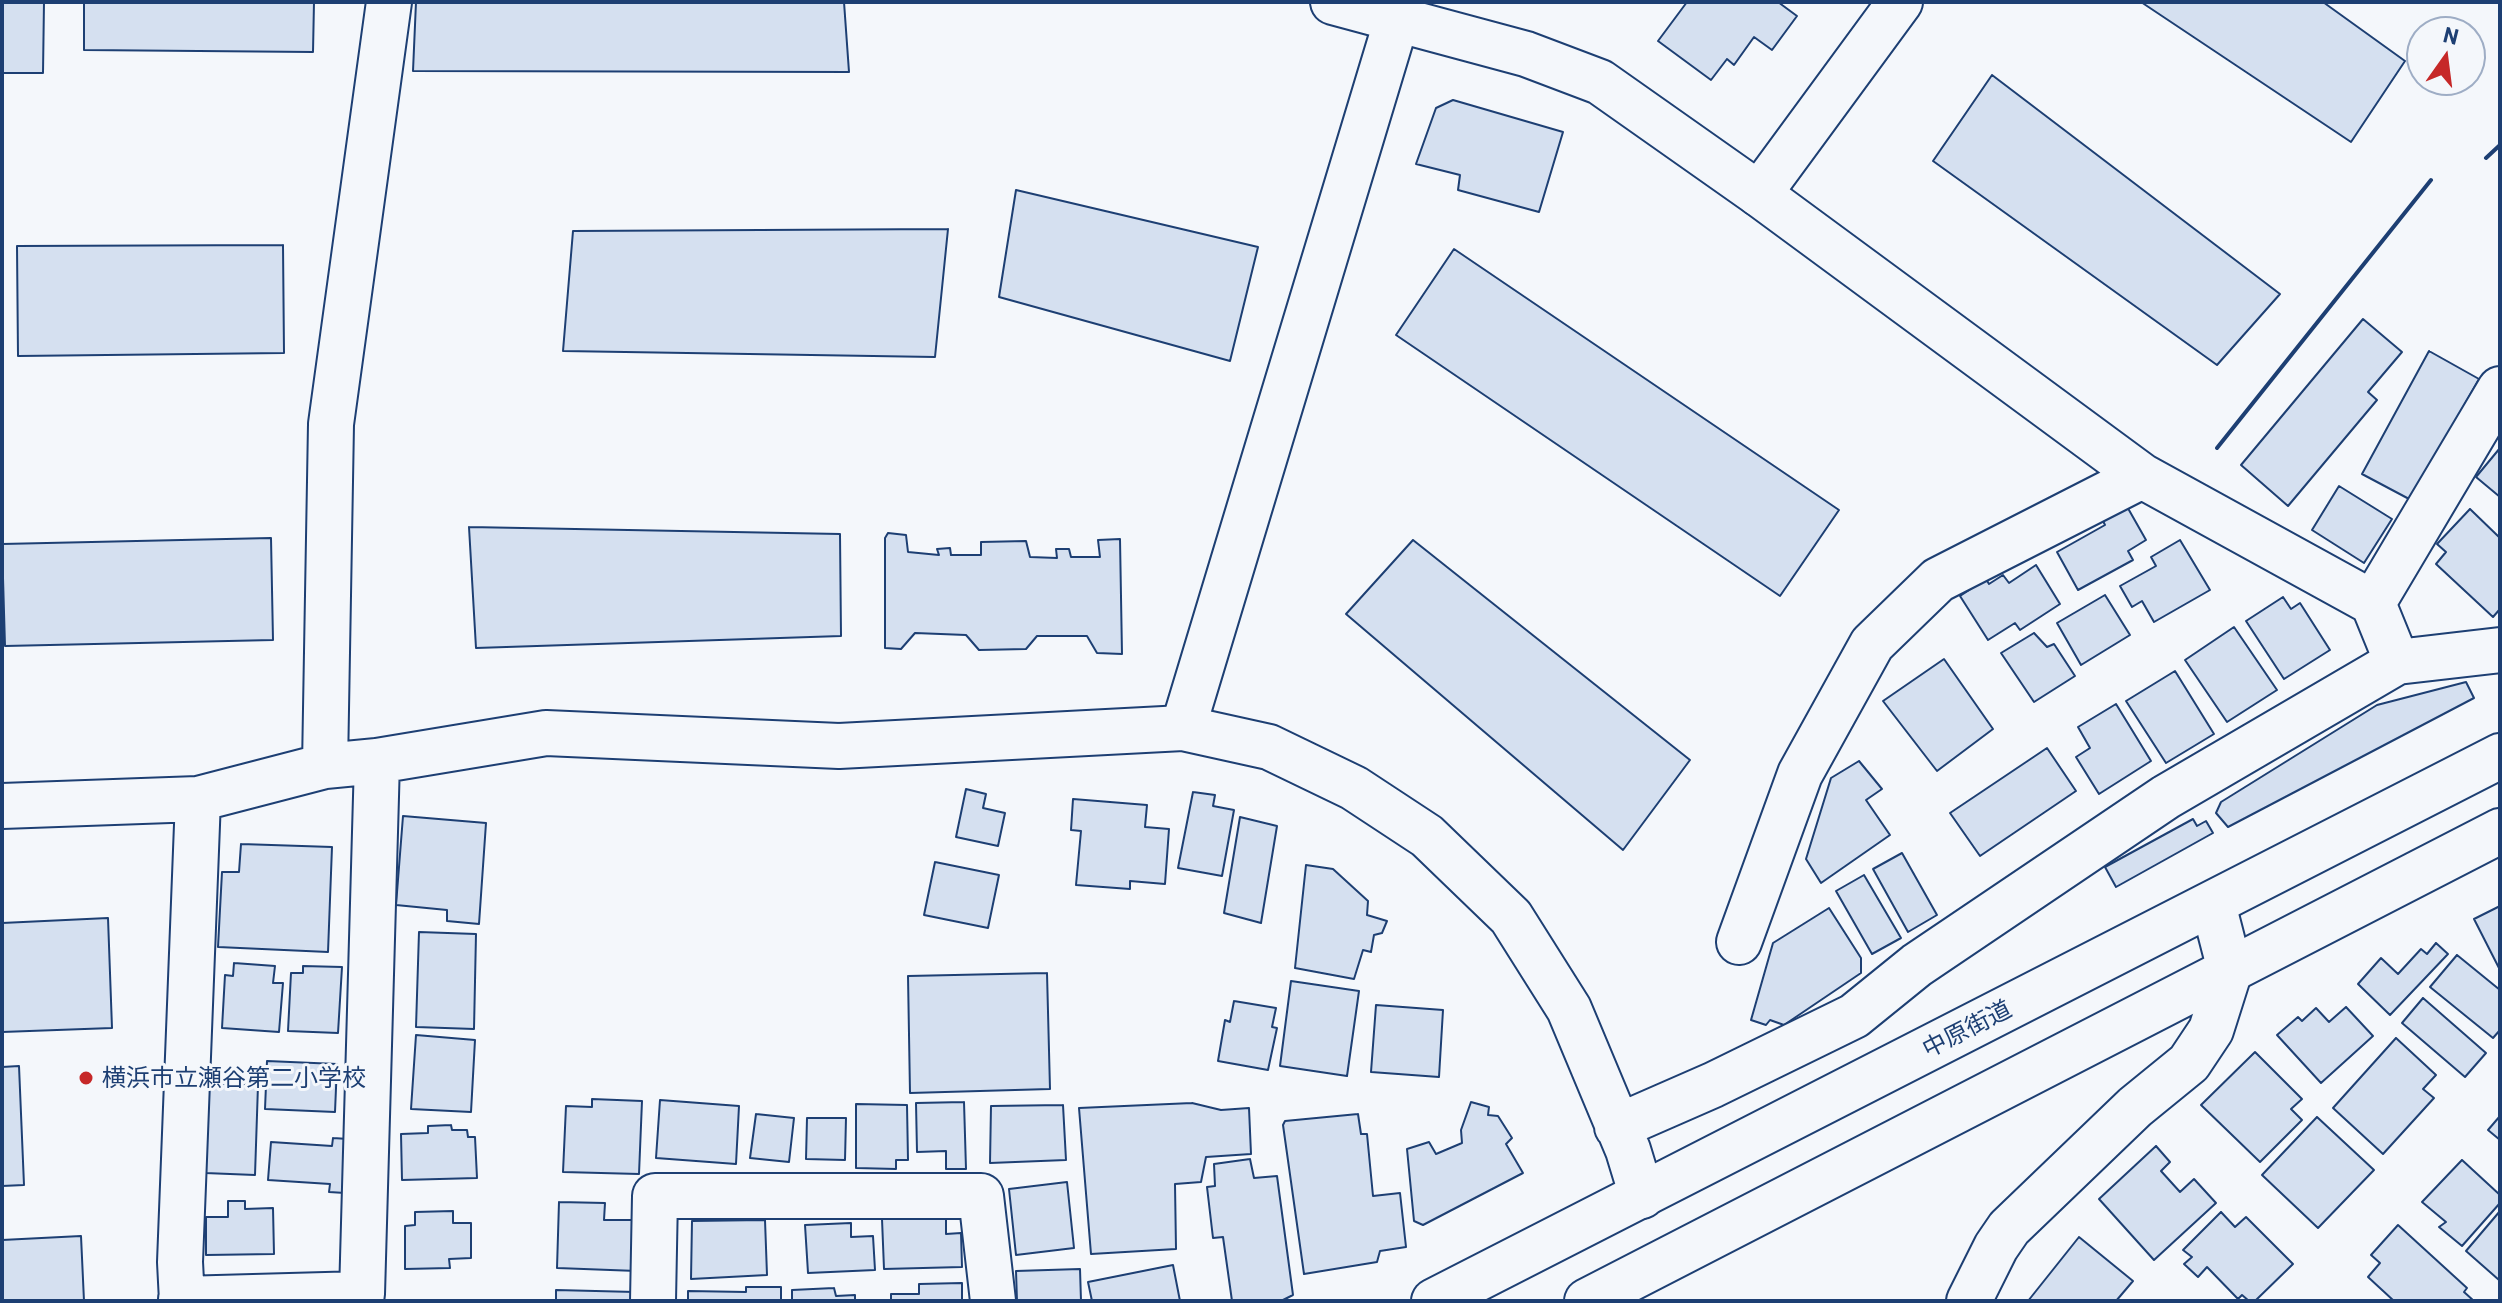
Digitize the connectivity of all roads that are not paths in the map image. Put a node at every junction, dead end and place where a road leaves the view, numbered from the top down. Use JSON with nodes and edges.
{"nodes":[{"id":1,"x":389,"y":2,"type":"edge"},
{"id":2,"x":1333,"y":2,"type":"edge"},
{"id":3,"x":1900,"y":2,"type":"edge"},
{"id":4,"x":1397,"y":19,"type":"junction"},
{"id":5,"x":1759,"y":194,"type":"junction"},
{"id":6,"x":2500,"y":389,"type":"edge"},
{"id":7,"x":2142,"y":476,"type":"junction"},
{"id":8,"x":2373,"y":603,"type":"junction"},
{"id":9,"x":2500,"y":650,"type":"edge"},
{"id":10,"x":2397,"y":662,"type":"junction"},
{"id":11,"x":1183,"y":728,"type":"junction"},
{"id":12,"x":2500,"y":756,"type":"edge"},
{"id":13,"x":377,"y":761,"type":"junction"},
{"id":14,"x":325,"y":766,"type":"junction"},
{"id":15,"x":198,"y":799,"type":"junction"},
{"id":16,"x":2,"y":806,"type":"edge"},
{"id":17,"x":2500,"y":831,"type":"edge"},
{"id":18,"x":2213,"y":904,"type":"junction"},
{"id":19,"x":1739,"y":942,"type":"dead end"},
{"id":20,"x":2230,"y":970,"type":"junction"},
{"id":21,"x":1617,"y":1127,"type":"junction"},
{"id":22,"x":1642,"y":1196,"type":"junction"},
{"id":23,"x":182,"y":1300,"type":"edge"},
{"id":24,"x":653,"y":1301,"type":"edge"},
{"id":25,"x":993,"y":1301,"type":"edge"},
{"id":26,"x":1434,"y":1301,"type":"edge"},
{"id":27,"x":1587,"y":1301,"type":"edge"},
{"id":28,"x":1969,"y":1301,"type":"edge"}],
"edges":[{"from":1,"to":14,"type":"street"},
{"from":2,"to":4,"type":"street"},
{"from":3,"to":5,"type":"street"},
{"from":4,"to":5,"type":"street"},
{"from":4,"to":11,"type":"street"},
{"from":5,"to":7,"type":"street"},
{"from":6,"to":8,"type":"street"},
{"from":7,"to":8,"type":"street"},
{"from":7,"to":19,"type":"street"},
{"from":8,"to":10,"type":"street"},
{"from":9,"to":10,"type":"street"},
{"from":10,"to":21,"type":"street"},
{"from":11,"to":13,"type":"street"},
{"from":11,"to":21,"type":"street"},
{"from":12,"to":18,"type":"street","name":"中原街道"},
{"from":13,"to":14,"type":"street"},
{"from":13,"to":23,"type":"street"},
{"from":14,"to":15,"type":"street"},
{"from":15,"to":16,"type":"street"},
{"from":15,"to":23,"type":"street"},
{"from":17,"to":20,"type":"street"},
{"from":18,"to":20,"type":"street"},
{"from":18,"to":22,"type":"street","name":"中原街道"},
{"from":20,"to":27,"type":"street"},
{"from":20,"to":28,"type":"street"},
{"from":21,"to":22,"type":"street"},
{"from":22,"to":26,"type":"street","name":"中原街道"},
{"from":24,"to":25,"type":"street"}]}
